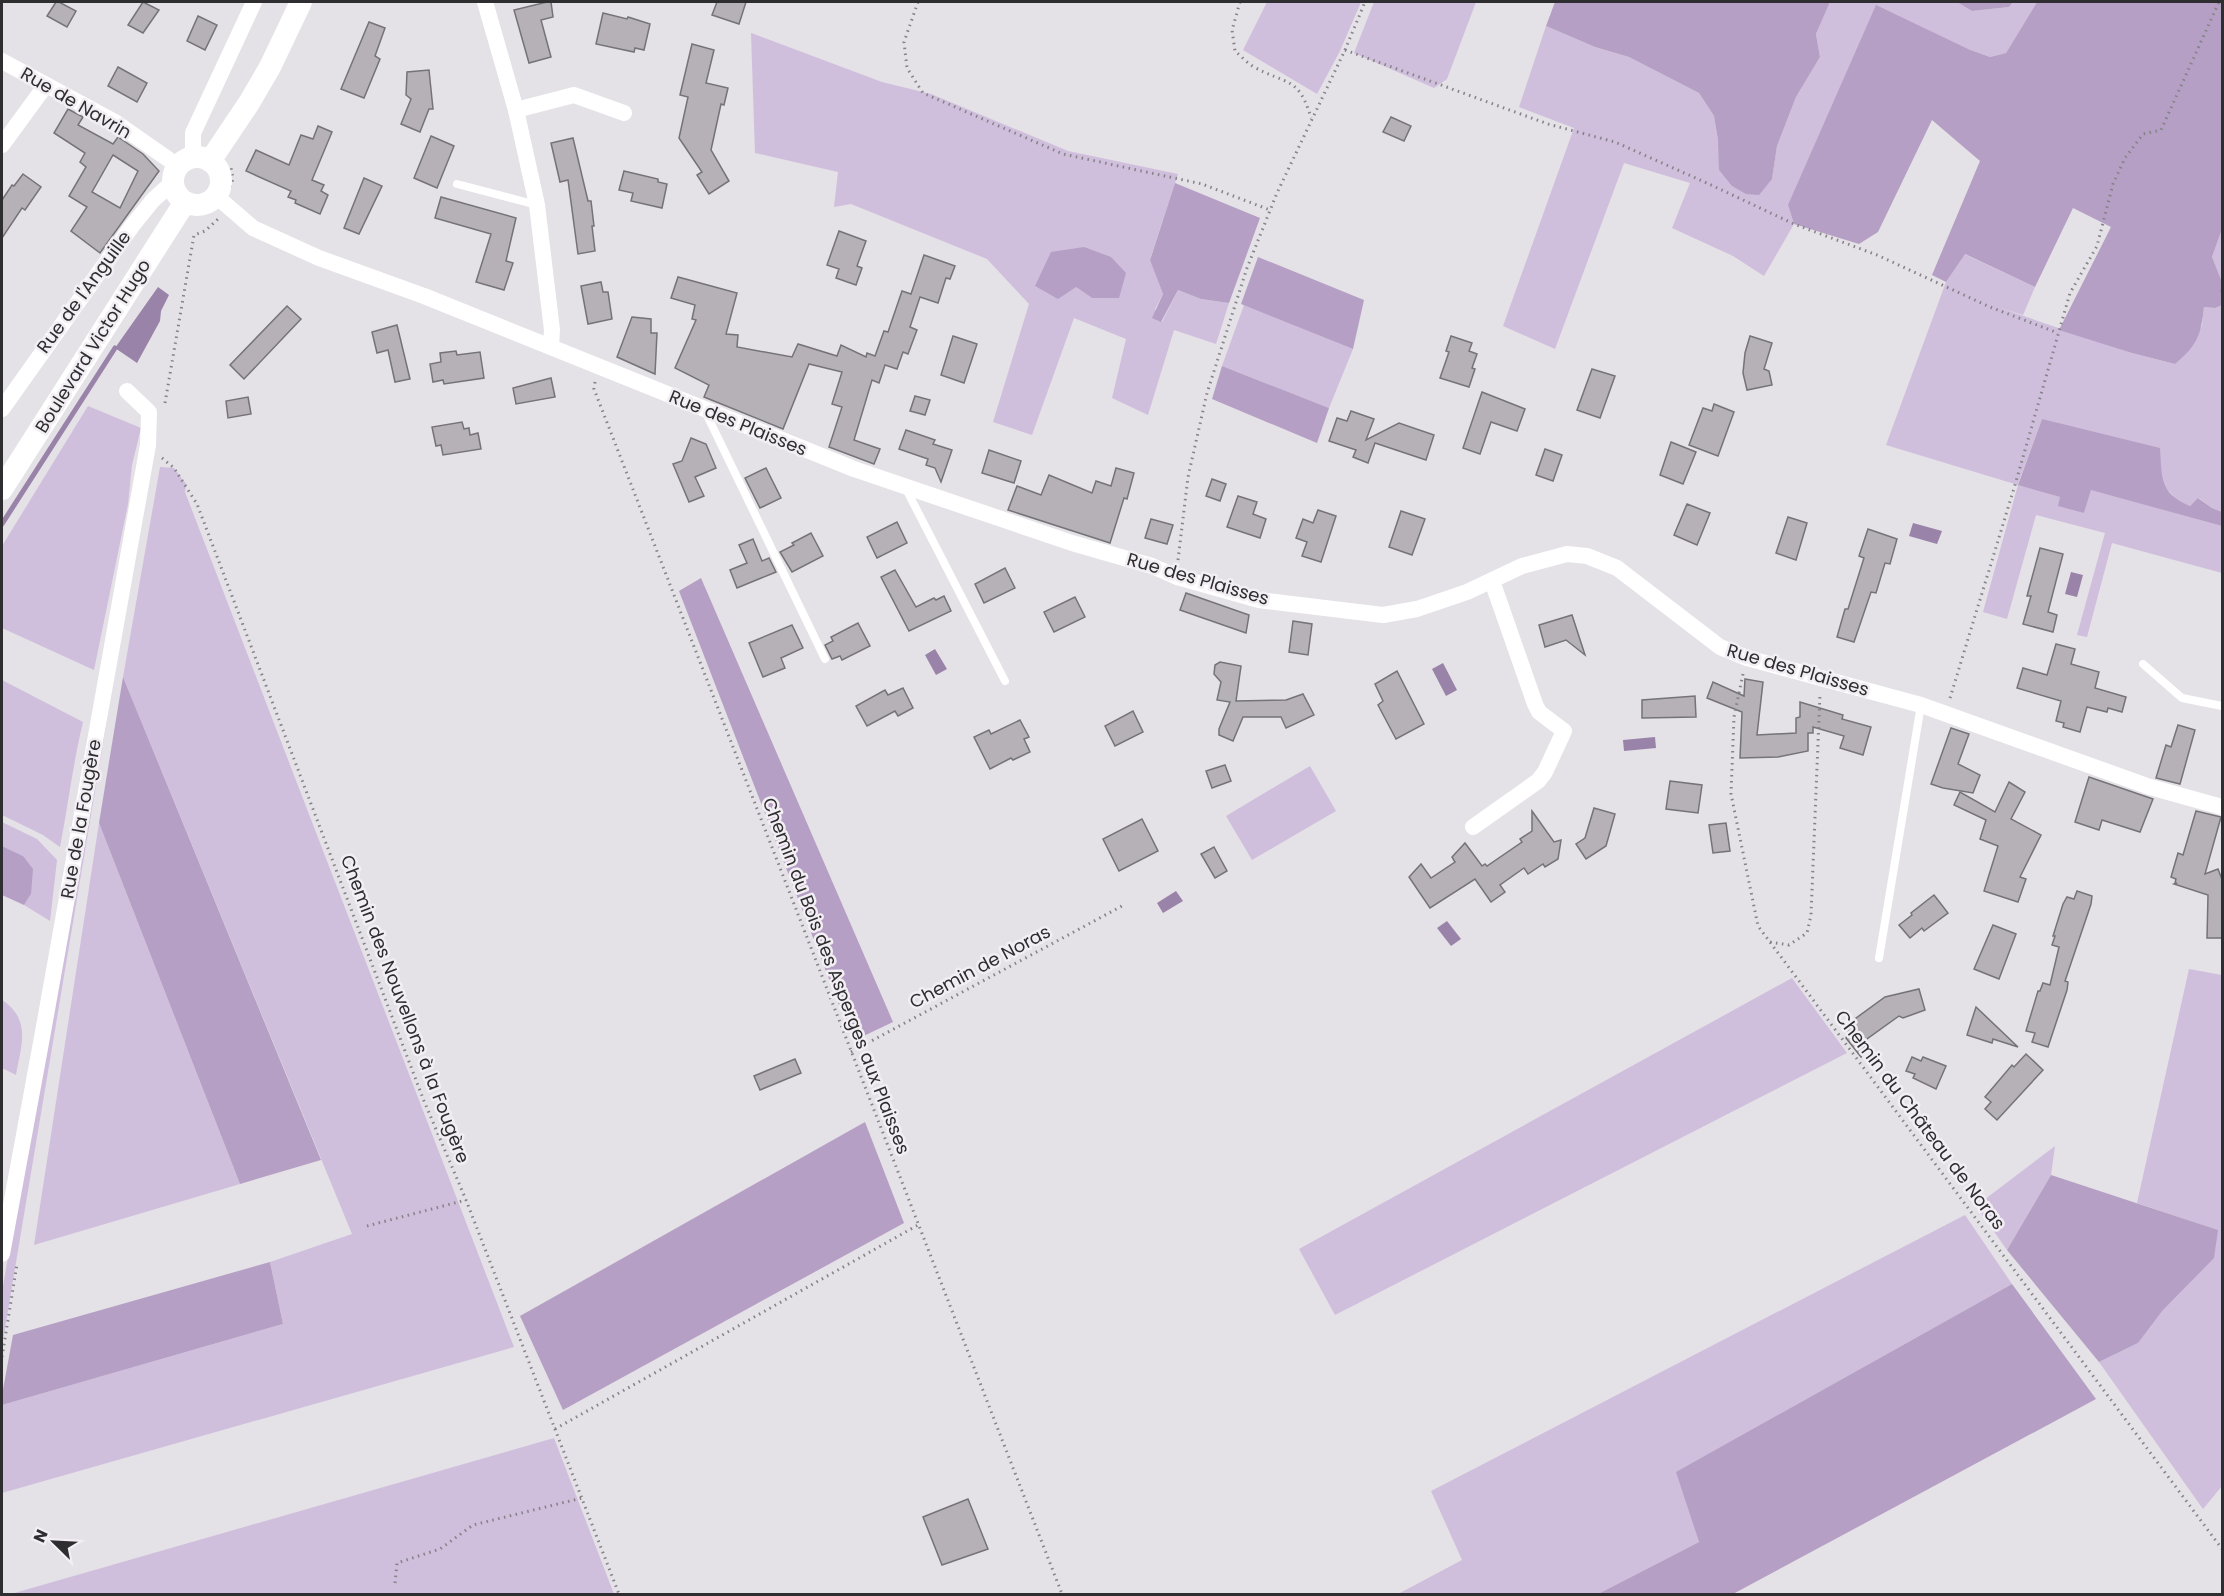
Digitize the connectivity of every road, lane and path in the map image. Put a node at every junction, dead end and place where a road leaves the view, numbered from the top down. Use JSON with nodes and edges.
{"nodes":[{"id":1,"x":254,"y":2,"type":"edge"},
{"id":2,"x":301,"y":2,"type":"edge"},
{"id":3,"x":485,"y":2,"type":"edge"},
{"id":4,"x":918,"y":2,"type":"edge"},
{"id":5,"x":1240,"y":2,"type":"edge"},
{"id":6,"x":1365,"y":2,"type":"edge"},
{"id":7,"x":2219,"y":2,"type":"edge"},
{"id":8,"x":1345,"y":50,"type":"junction"},
{"id":9,"x":2,"y":61,"type":"edge"},
{"id":10,"x":46,"y":85,"type":"junction"},
{"id":11,"x":516,"y":110,"type":"junction"},
{"id":12,"x":624,"y":113,"type":"dead end"},
{"id":13,"x":1312,"y":120,"type":"junction"},
{"id":14,"x":2,"y":145,"type":"edge"},
{"id":15,"x":197,"y":166,"type":"junction"},
{"id":16,"x":457,"y":184,"type":"dead end"},
{"id":17,"x":220,"y":201,"type":"junction"},
{"id":18,"x":185,"y":202,"type":"junction"},
{"id":19,"x":537,"y":205,"type":"junction"},
{"id":20,"x":1271,"y":210,"type":"junction"},
{"id":21,"x":2058,"y":333,"type":"junction"},
{"id":22,"x":552,"y":346,"type":"junction"},
{"id":23,"x":595,"y":365,"type":"junction"},
{"id":24,"x":127,"y":391,"type":"dead end"},
{"id":25,"x":2,"y":408,"type":"edge"},
{"id":26,"x":704,"y":409,"type":"junction"},
{"id":27,"x":148,"y":445,"type":"junction"},
{"id":28,"x":905,"y":486,"type":"junction"},
{"id":29,"x":2,"y":489,"type":"edge"},
{"id":30,"x":1176,"y":577,"type":"junction"},
{"id":31,"x":1492,"y":581,"type":"junction"},
{"id":32,"x":1747,"y":658,"type":"junction"},
{"id":33,"x":825,"y":659,"type":"dead end"},
{"id":34,"x":2143,"y":664,"type":"dead end"},
{"id":35,"x":1821,"y":677,"type":"junction"},
{"id":36,"x":1005,"y":681,"type":"dead end"},
{"id":37,"x":1921,"y":705,"type":"junction"},
{"id":38,"x":2223,"y":706,"type":"edge"},
{"id":39,"x":1945,"y":712,"type":"junction"},
{"id":40,"x":2223,"y":807,"type":"edge"},
{"id":41,"x":1473,"y":827,"type":"dead end"},
{"id":42,"x":1122,"y":906,"type":"dead end"},
{"id":43,"x":1770,"y":942,"type":"junction"},
{"id":44,"x":1879,"y":958,"type":"dead end"},
{"id":45,"x":851,"y":1052,"type":"junction"},
{"id":46,"x":466,"y":1200,"type":"junction"},
{"id":47,"x":918,"y":1225,"type":"junction"},
{"id":48,"x":367,"y":1226,"type":"dead end"},
{"id":49,"x":2,"y":1254,"type":"edge"},
{"id":50,"x":555,"y":1429,"type":"junction"},
{"id":51,"x":582,"y":1498,"type":"junction"},
{"id":52,"x":2223,"y":1549,"type":"edge"},
{"id":53,"x":395,"y":1583,"type":"dead end"},
{"id":54,"x":619,"y":1594,"type":"edge"},
{"id":55,"x":1062,"y":1594,"type":"edge"}],
"edges":[{"from":1,"to":15,"type":"street"},
{"from":2,"to":15,"type":"main road"},
{"from":3,"to":11,"type":"street"},
{"from":4,"to":20,"type":"path"},
{"from":5,"to":13,"type":"path"},
{"from":6,"to":8,"type":"path"},
{"from":7,"to":21,"type":"path"},
{"from":8,"to":13,"type":"path"},
{"from":8,"to":21,"type":"path"},
{"from":9,"to":10,"type":"street","name":"Rue de Navrin"},
{"from":10,"to":14,"type":"street"},
{"from":10,"to":15,"type":"street","name":"Rue de Navrin"},
{"from":11,"to":12,"type":"street"},
{"from":11,"to":19,"type":"street"},
{"from":13,"to":20,"type":"path"},
{"from":15,"to":17,"type":"main road"},
{"from":15,"to":17,"type":"path"},
{"from":15,"to":18,"type":"main road"},
{"from":15,"to":25,"type":"street","name":"Rue de l'Anguille"},
{"from":16,"to":19,"type":"lane"},
{"from":17,"to":18,"type":"main road"},
{"from":17,"to":22,"type":"street","name":"Rue des Plaisses"},
{"from":18,"to":29,"type":"main road","name":"Boulevard Victor Hugo"},
{"from":19,"to":22,"type":"street"},
{"from":20,"to":30,"type":"path"},
{"from":21,"to":39,"type":"path"},
{"from":22,"to":23,"type":"street","name":"Rue des Plaisses"},
{"from":23,"to":26,"type":"street","name":"Rue des Plaisses"},
{"from":23,"to":45,"type":"path","name":"Chemin du Bois des Asperges aux Plaisses"},
{"from":24,"to":27,"type":"street","name":"Rue de la Fougère"},
{"from":26,"to":28,"type":"street","name":"Rue des Plaisses"},
{"from":26,"to":33,"type":"lane"},
{"from":27,"to":46,"type":"path","name":"Chemin des Nouvellons à la Fougère"},
{"from":27,"to":49,"type":"street","name":"Rue de la Fougère"},
{"from":28,"to":30,"type":"street","name":"Rue des Plaisses"},
{"from":28,"to":36,"type":"lane"},
{"from":30,"to":31,"type":"street","name":"Rue des Plaisses"},
{"from":31,"to":32,"type":"street","name":"Rue des Plaisses"},
{"from":31,"to":41,"type":"street"},
{"from":32,"to":35,"type":"street","name":"Rue des Plaisses"},
{"from":32,"to":43,"type":"path","name":"Chemin du Château de Noras"},
{"from":34,"to":38,"type":"lane"},
{"from":35,"to":37,"type":"street","name":"Rue des Plaisses"},
{"from":35,"to":43,"type":"path"},
{"from":37,"to":39,"type":"street","name":"Rue des Plaisses"},
{"from":37,"to":44,"type":"lane"},
{"from":39,"to":40,"type":"street","name":"Rue des Plaisses"},
{"from":42,"to":45,"type":"path","name":"Chemin de Noras"},
{"from":43,"to":52,"type":"path","name":"Chemin du Château de Noras"},
{"from":45,"to":47,"type":"path","name":"Chemin du Bois des Asperges aux Plaisses"},
{"from":46,"to":48,"type":"path"},
{"from":46,"to":50,"type":"path","name":"Chemin des Nouvellons à la Fougère"},
{"from":47,"to":50,"type":"path"},
{"from":47,"to":55,"type":"path","name":"Chemin du Bois des Asperges aux Plaisses"},
{"from":50,"to":51,"type":"path","name":"Chemin des Nouvellons à la Fougère"},
{"from":51,"to":53,"type":"path"},
{"from":51,"to":54,"type":"path","name":"Chemin des Nouvellons à la Fougère"}]}
